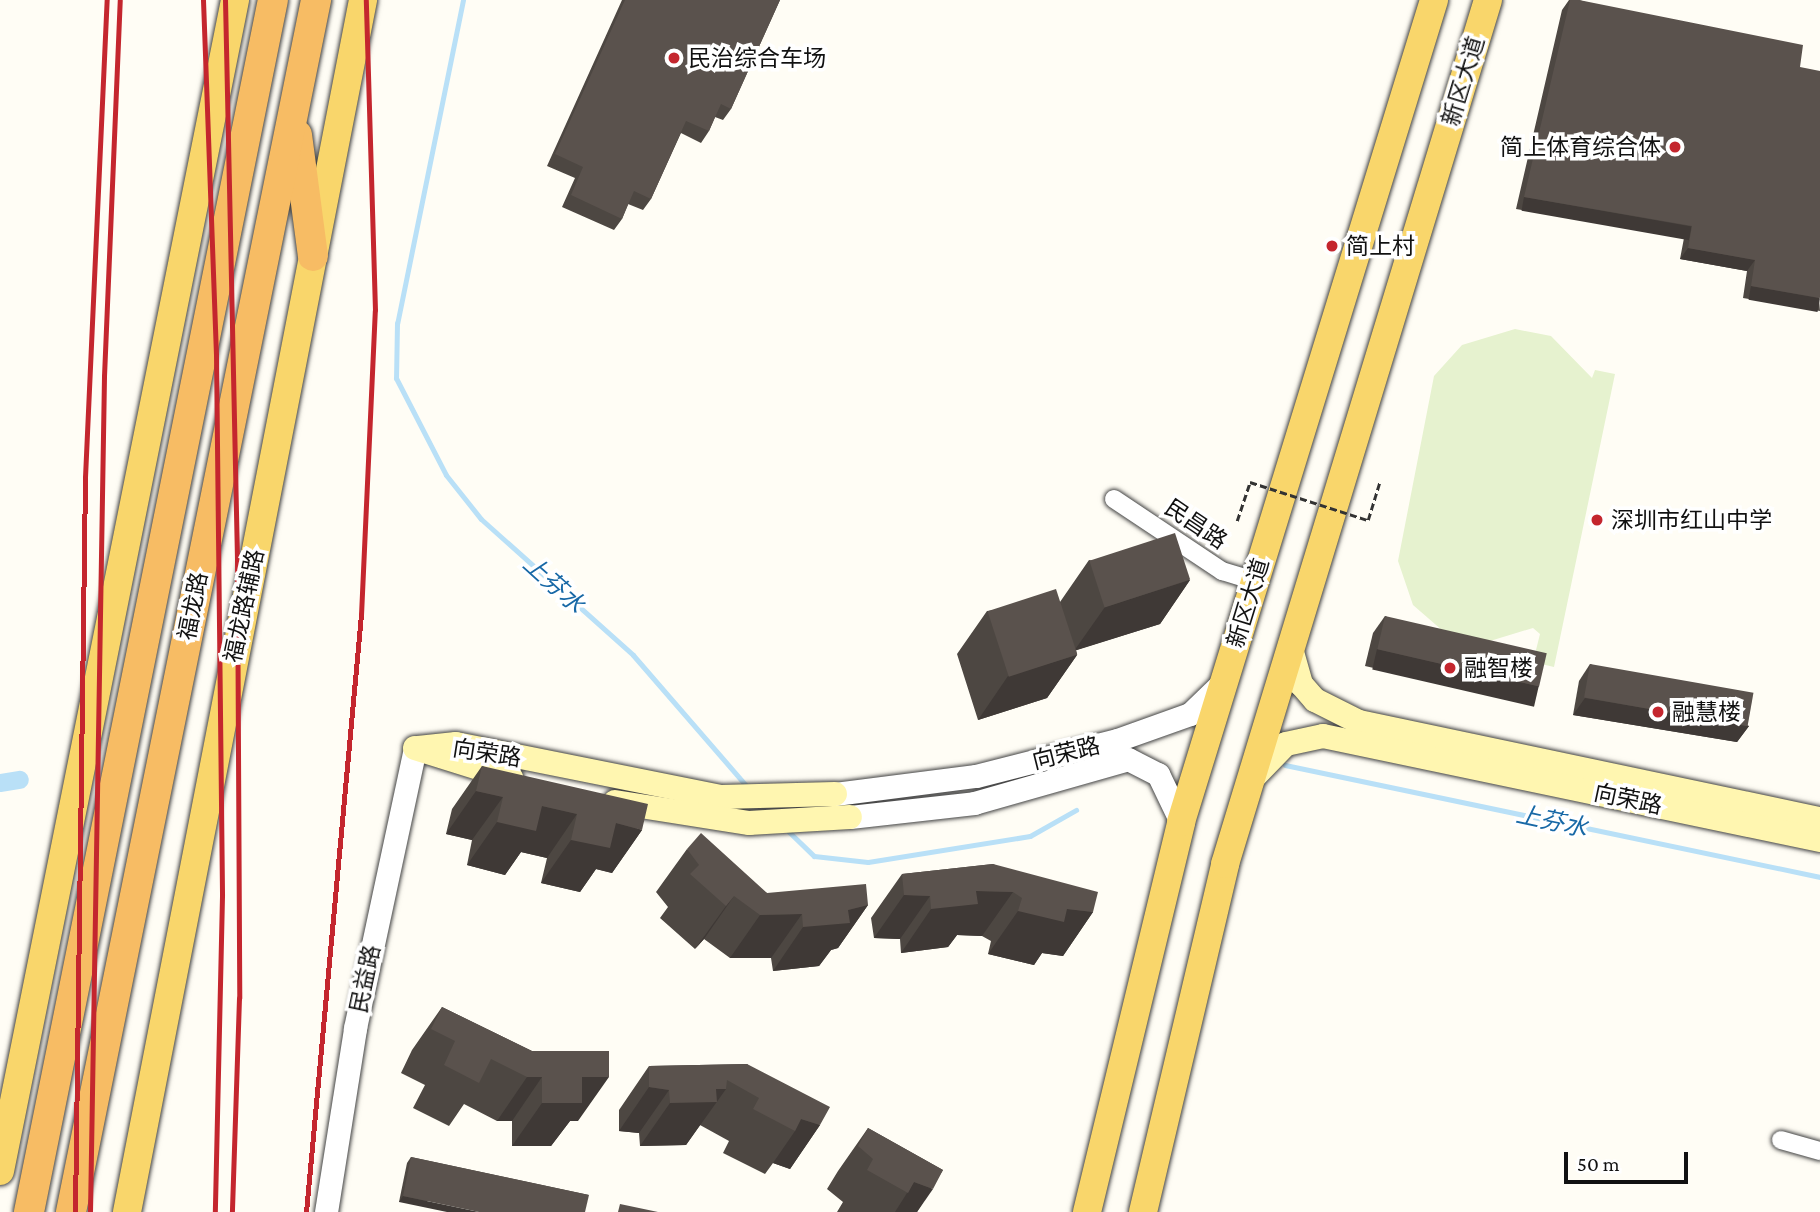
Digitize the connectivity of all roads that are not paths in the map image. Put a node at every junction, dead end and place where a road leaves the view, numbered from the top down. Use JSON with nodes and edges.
{"nodes":[{"id":1,"x":235,"y":0,"type":"edge"},
{"id":2,"x":273,"y":0,"type":"edge"},
{"id":3,"x":316,"y":0,"type":"edge"},
{"id":4,"x":363,"y":0,"type":"edge"},
{"id":5,"x":1434,"y":0,"type":"edge"},
{"id":6,"x":1488,"y":0,"type":"edge"},
{"id":7,"x":294,"y":110,"type":"junction"},
{"id":8,"x":313,"y":256,"type":"junction"},
{"id":9,"x":1114,"y":499,"type":"dead end"},
{"id":10,"x":1255,"y":581,"type":"junction"},
{"id":11,"x":1290,"y":645,"type":"junction"},
{"id":12,"x":1223,"y":681,"type":"junction"},
{"id":13,"x":415,"y":748,"type":"junction"},
{"id":14,"x":1248,"y":784,"type":"junction"},
{"id":15,"x":835,"y":794,"type":"joint"},
{"id":16,"x":850,"y":817,"type":"joint"},
{"id":17,"x":1820,"y":819,"type":"edge"},
{"id":18,"x":1181,"y":822,"type":"junction"},
{"id":19,"x":1820,"y":840,"type":"edge"},
{"id":20,"x":1781,"y":1140,"type":"dead end"},
{"id":21,"x":1820,"y":1151,"type":"edge"},
{"id":22,"x":0,"y":1171,"type":"edge"},
{"id":23,"x":29,"y":1212,"type":"edge"},
{"id":24,"x":71,"y":1212,"type":"edge"},
{"id":25,"x":127,"y":1212,"type":"edge"},
{"id":26,"x":326,"y":1212,"type":"edge"},
{"id":27,"x":1087,"y":1212,"type":"edge"},
{"id":28,"x":1143,"y":1212,"type":"edge"}],
"edges":[{"from":1,"to":22,"type":"main road"},
{"from":2,"to":23,"type":"highway","name":"福龙路"},
{"from":3,"to":7,"type":"highway","name":"福龙路"},
{"from":4,"to":8,"type":"main road","name":"福龙路辅路"},
{"from":5,"to":10,"type":"main road","name":"新区大道"},
{"from":6,"to":11,"type":"main road","name":"新区大道"},
{"from":7,"to":8,"type":"highway"},
{"from":7,"to":24,"type":"highway","name":"福龙路"},
{"from":8,"to":25,"type":"main road","name":"福龙路辅路"},
{"from":9,"to":10,"type":"street","name":"民昌路"},
{"from":10,"to":12,"type":"main road","name":"新区大道"},
{"from":11,"to":14,"type":"main road","name":"新区大道"},
{"from":11,"to":17,"type":"main road","name":"向荣路"},
{"from":12,"to":15,"type":"street","name":"向荣路"},
{"from":12,"to":18,"type":"main road","name":"新区大道"},
{"from":13,"to":15,"type":"main road","name":"向荣路"},
{"from":13,"to":16,"type":"main road","name":"向荣路"},
{"from":13,"to":26,"type":"street","name":"民益路"},
{"from":14,"to":19,"type":"main road","name":"向荣路"},
{"from":14,"to":28,"type":"main road","name":"新区大道"},
{"from":16,"to":18,"type":"street","name":"向荣路"},
{"from":18,"to":27,"type":"main road","name":"新区大道"},
{"from":20,"to":21,"type":"street"}]}
